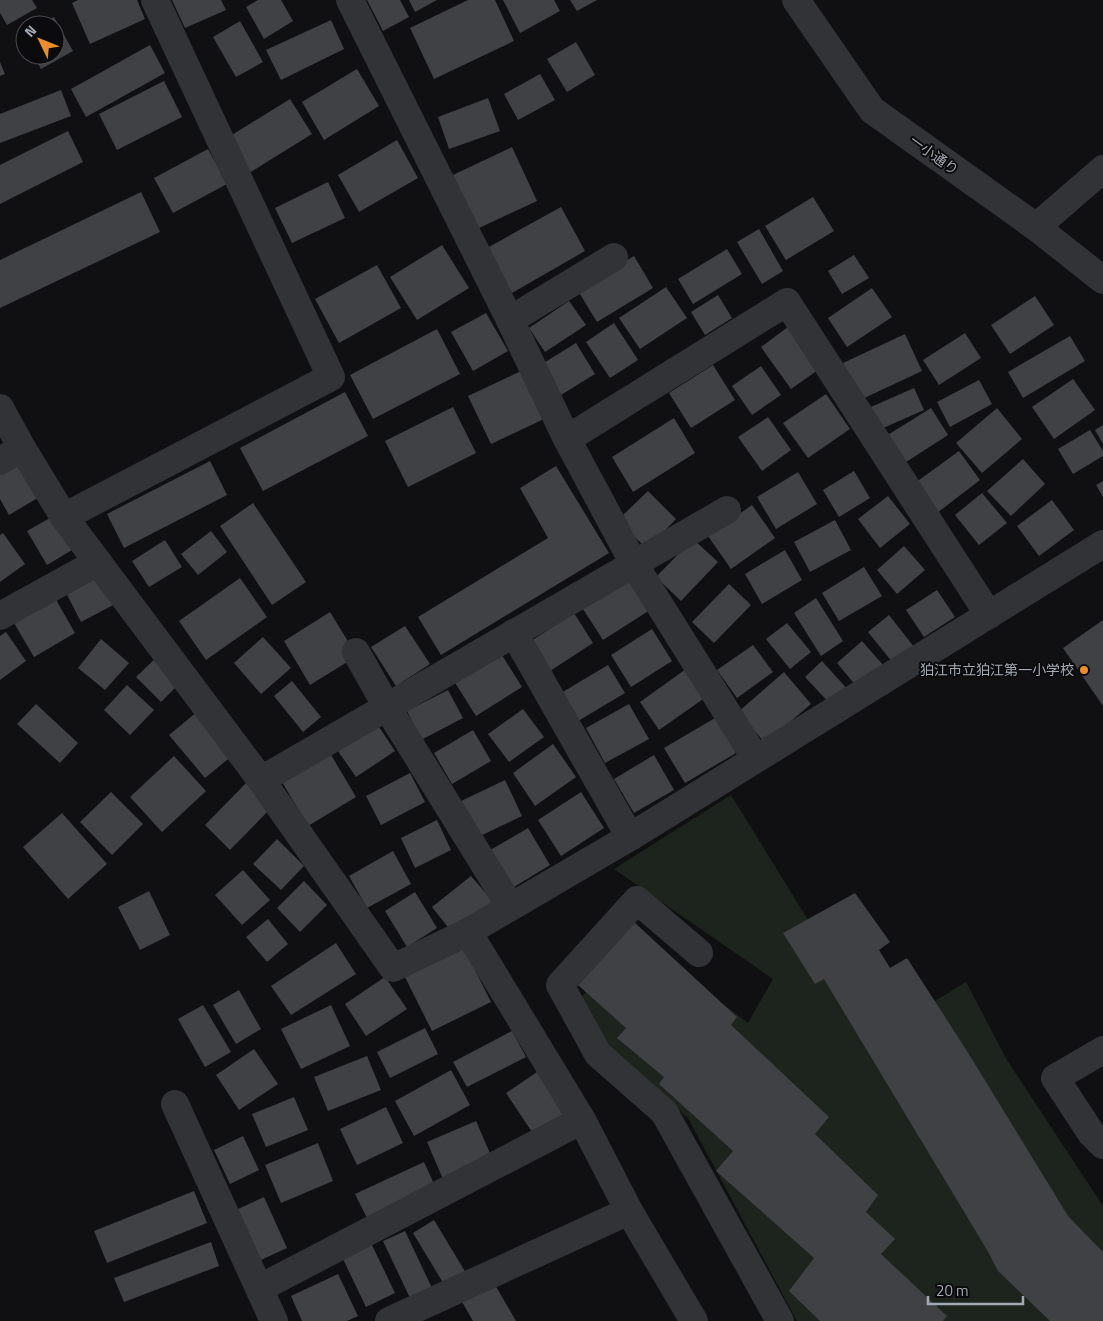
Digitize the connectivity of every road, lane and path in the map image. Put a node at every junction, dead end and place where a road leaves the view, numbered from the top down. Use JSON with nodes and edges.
{"nodes":[{"id":1,"x":155,"y":0,"type":"edge"},
{"id":2,"x":350,"y":0,"type":"edge"},
{"id":3,"x":796,"y":0,"type":"edge"},
{"id":4,"x":1103,"y":169,"type":"edge"},
{"id":5,"x":1036,"y":227,"type":"junction"},
{"id":6,"x":614,"y":257,"type":"dead end"},
{"id":7,"x":1103,"y":280,"type":"edge"},
{"id":8,"x":510,"y":320,"type":"junction"},
{"id":9,"x":0,"y":408,"type":"edge"},
{"id":10,"x":567,"y":439,"type":"junction"},
{"id":11,"x":11,"y":454,"type":"edge"},
{"id":12,"x":727,"y":510,"type":"dead end"},
{"id":13,"x":64,"y":517,"type":"junction"},
{"id":14,"x":1103,"y":544,"type":"edge"},
{"id":15,"x":98,"y":562,"type":"junction"},
{"id":16,"x":634,"y":564,"type":"junction"},
{"id":17,"x":989,"y":615,"type":"junction"},
{"id":18,"x":0,"y":616,"type":"edge"},
{"id":19,"x":514,"y":634,"type":"junction"},
{"id":20,"x":356,"y":652,"type":"dead end"},
{"id":21,"x":388,"y":707,"type":"junction"},
{"id":22,"x":756,"y":759,"type":"junction"},
{"id":23,"x":261,"y":780,"type":"junction"},
{"id":24,"x":630,"y":837,"type":"junction"},
{"id":25,"x":510,"y":906,"type":"junction"},
{"id":26,"x":468,"y":932,"type":"junction"},
{"id":27,"x":699,"y":954,"type":"dead end"},
{"id":28,"x":1103,"y":1050,"type":"edge"},
{"id":29,"x":175,"y":1104,"type":"dead end"},
{"id":30,"x":582,"y":1120,"type":"junction"},
{"id":31,"x":1103,"y":1145,"type":"edge"},
{"id":32,"x":629,"y":1211,"type":"junction"},
{"id":33,"x":260,"y":1288,"type":"junction"},
{"id":34,"x":274,"y":1321,"type":"edge"},
{"id":35,"x":389,"y":1321,"type":"edge"},
{"id":36,"x":694,"y":1321,"type":"edge"},
{"id":37,"x":780,"y":1321,"type":"edge"}],
"edges":[{"from":1,"to":13,"type":"street"},
{"from":2,"to":8,"type":"street"},
{"from":3,"to":5,"type":"street","name":"一小通り"},
{"from":4,"to":5,"type":"street"},
{"from":5,"to":7,"type":"street","name":"一小通り"},
{"from":6,"to":8,"type":"street"},
{"from":8,"to":10,"type":"street"},
{"from":9,"to":11,"type":"street"},
{"from":10,"to":16,"type":"street"},
{"from":10,"to":17,"type":"street"},
{"from":11,"to":13,"type":"street"},
{"from":12,"to":16,"type":"street"},
{"from":13,"to":15,"type":"street"},
{"from":14,"to":17,"type":"street"},
{"from":15,"to":18,"type":"street"},
{"from":15,"to":23,"type":"street"},
{"from":16,"to":19,"type":"street"},
{"from":16,"to":22,"type":"street"},
{"from":17,"to":22,"type":"street"},
{"from":19,"to":21,"type":"street"},
{"from":19,"to":24,"type":"street"},
{"from":20,"to":21,"type":"street"},
{"from":21,"to":23,"type":"street"},
{"from":21,"to":25,"type":"street"},
{"from":22,"to":24,"type":"street"},
{"from":23,"to":26,"type":"street"},
{"from":24,"to":25,"type":"street"},
{"from":25,"to":26,"type":"street"},
{"from":26,"to":30,"type":"street"},
{"from":27,"to":37,"type":"street"},
{"from":28,"to":31,"type":"street"},
{"from":29,"to":33,"type":"street"},
{"from":30,"to":32,"type":"street"},
{"from":30,"to":33,"type":"street"},
{"from":32,"to":35,"type":"street"},
{"from":32,"to":36,"type":"street"},
{"from":33,"to":34,"type":"street"}]}
